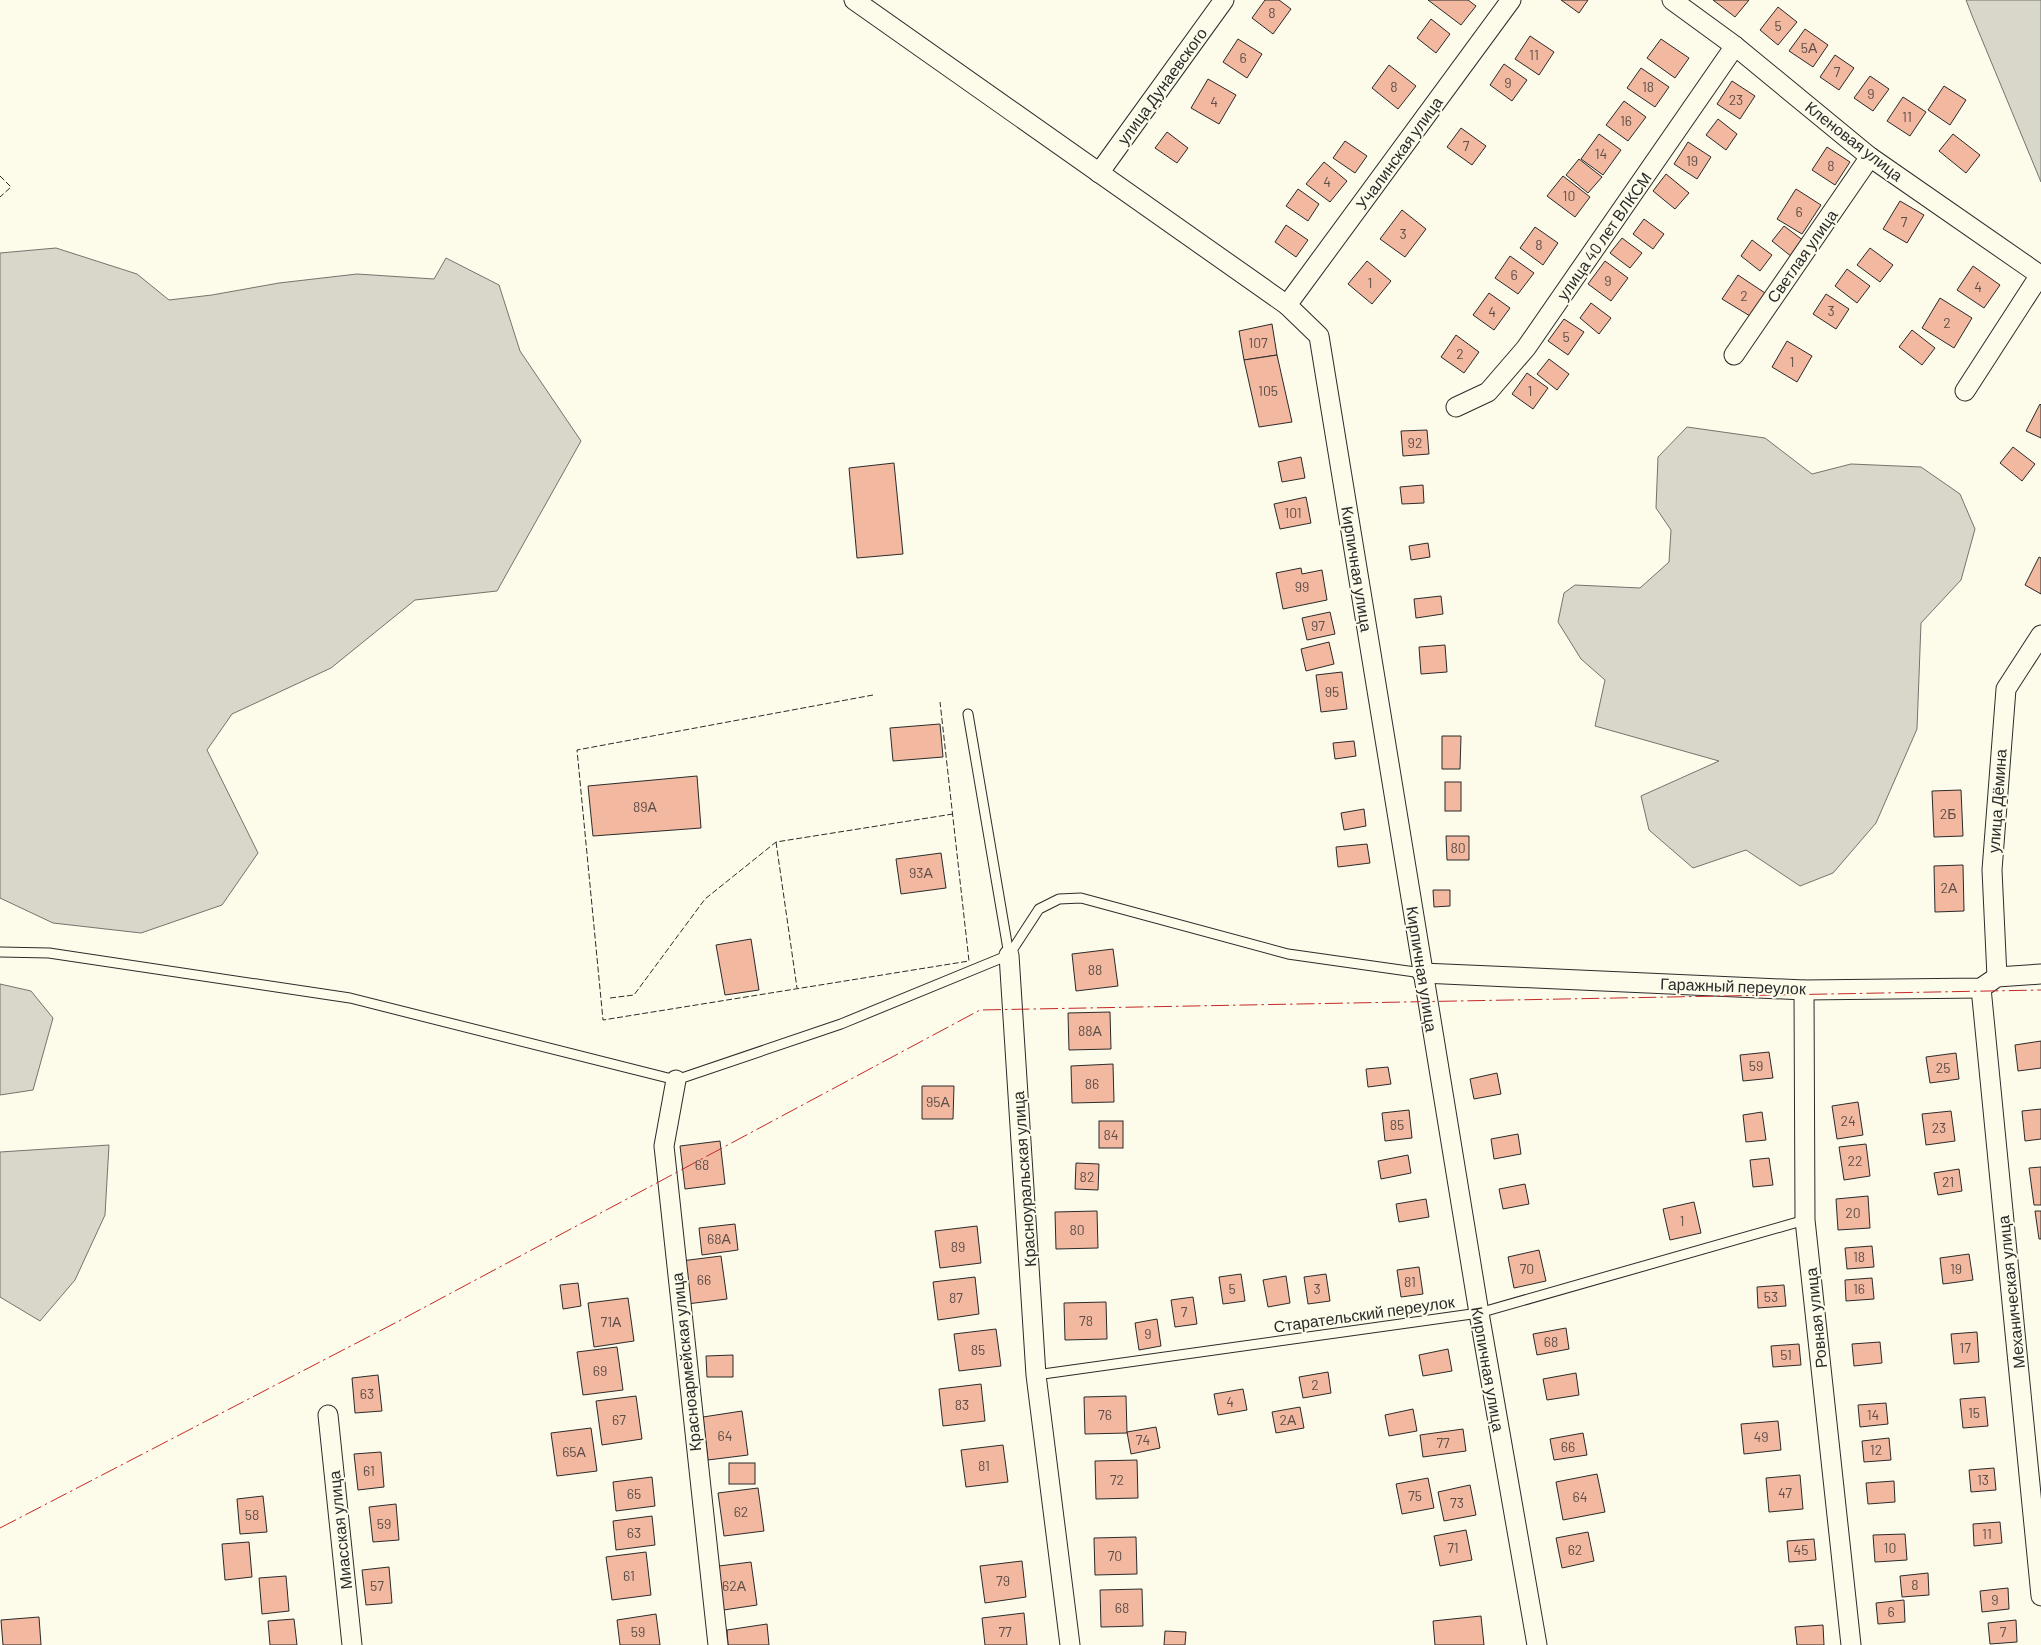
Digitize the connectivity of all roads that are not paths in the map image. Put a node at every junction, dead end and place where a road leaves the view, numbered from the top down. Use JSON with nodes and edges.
{"nodes":[{"id":1,"x":854,"y":0,"type":"edge"},
{"id":2,"x":1224,"y":0,"type":"edge"},
{"id":3,"x":1511,"y":0,"type":"edge"},
{"id":4,"x":1672,"y":0,"type":"edge"},
{"id":5,"x":1735,"y":46,"type":"junction"},
{"id":6,"x":1870,"y":157,"type":"junction"},
{"id":7,"x":1099,"y":173,"type":"junction"},
{"id":8,"x":1287,"y":305,"type":"junction"},
{"id":9,"x":1734,"y":355,"type":"dead end"},
{"id":10,"x":1965,"y":391,"type":"dead end"},
{"id":11,"x":1456,"y":407,"type":"dead end"},
{"id":12,"x":2041,"y":635,"type":"edge"},
{"id":13,"x":968,"y":714,"type":"dead end"},
{"id":14,"x":0,"y":952,"type":"edge"},
{"id":15,"x":1009,"y":955,"type":"junction"},
{"id":16,"x":1422,"y":974,"type":"junction"},
{"id":17,"x":2041,"y":974,"type":"edge"},
{"id":18,"x":1997,"y":977,"type":"junction"},
{"id":19,"x":1981,"y":988,"type":"junction"},
{"id":20,"x":1804,"y":990,"type":"junction"},
{"id":21,"x":676,"y":1080,"type":"junction"},
{"id":22,"x":1806,"y":1220,"type":"junction"},
{"id":23,"x":1479,"y":1313,"type":"junction"},
{"id":24,"x":1036,"y":1375,"type":"junction"},
{"id":25,"x":328,"y":1415,"type":"dead end"},
{"id":26,"x":2041,"y":1596,"type":"edge"},
{"id":27,"x":352,"y":1645,"type":"edge"},
{"id":28,"x":718,"y":1645,"type":"edge"},
{"id":29,"x":1070,"y":1645,"type":"edge"},
{"id":30,"x":1537,"y":1645,"type":"edge"},
{"id":31,"x":1851,"y":1645,"type":"edge"}],
"edges":[{"from":1,"to":7,"type":"street","name":"Кирпичная улица"},
{"from":2,"to":7,"type":"street","name":"улица Дунаевского"},
{"from":3,"to":8,"type":"street","name":"Учалинская улица"},
{"from":4,"to":5,"type":"street","name":"Кленовая улица"},
{"from":5,"to":6,"type":"street","name":"Кленовая улица"},
{"from":5,"to":11,"type":"street","name":"улица 40 лет ВЛКСМ"},
{"from":6,"to":9,"type":"street","name":"Светлая улица"},
{"from":6,"to":10,"type":"street","name":"Кленовая улица"},
{"from":7,"to":8,"type":"street","name":"Кирпичная улица"},
{"from":8,"to":16,"type":"street","name":"Кирпичная улица"},
{"from":12,"to":18,"type":"street","name":"улица Дёмина"},
{"from":13,"to":15,"type":"lane","name":"Красноуральская улица"},
{"from":14,"to":21,"type":"lane"},
{"from":15,"to":16,"type":"lane"},
{"from":15,"to":21,"type":"lane"},
{"from":15,"to":24,"type":"street","name":"Красноуральская улица"},
{"from":16,"to":20,"type":"street","name":"Гаражный переулок"},
{"from":16,"to":23,"type":"street","name":"Кирпичная улица"},
{"from":17,"to":18,"type":"street"},
{"from":18,"to":19,"type":"street"},
{"from":19,"to":20,"type":"street","name":"Гаражный переулок"},
{"from":19,"to":26,"type":"street","name":"Механическая улица"},
{"from":20,"to":22,"type":"street","name":"Ровная улица"},
{"from":21,"to":28,"type":"street","name":"Красноармейская улица"},
{"from":22,"to":23,"type":"lane","name":"Старательский переулок"},
{"from":22,"to":31,"type":"street","name":"Ровная улица"},
{"from":23,"to":24,"type":"lane","name":"Старательский переулок"},
{"from":23,"to":30,"type":"street","name":"Кирпичная улица"},
{"from":24,"to":29,"type":"street","name":"Красноуральская улица"},
{"from":25,"to":27,"type":"street","name":"Миасская улица"}]}
